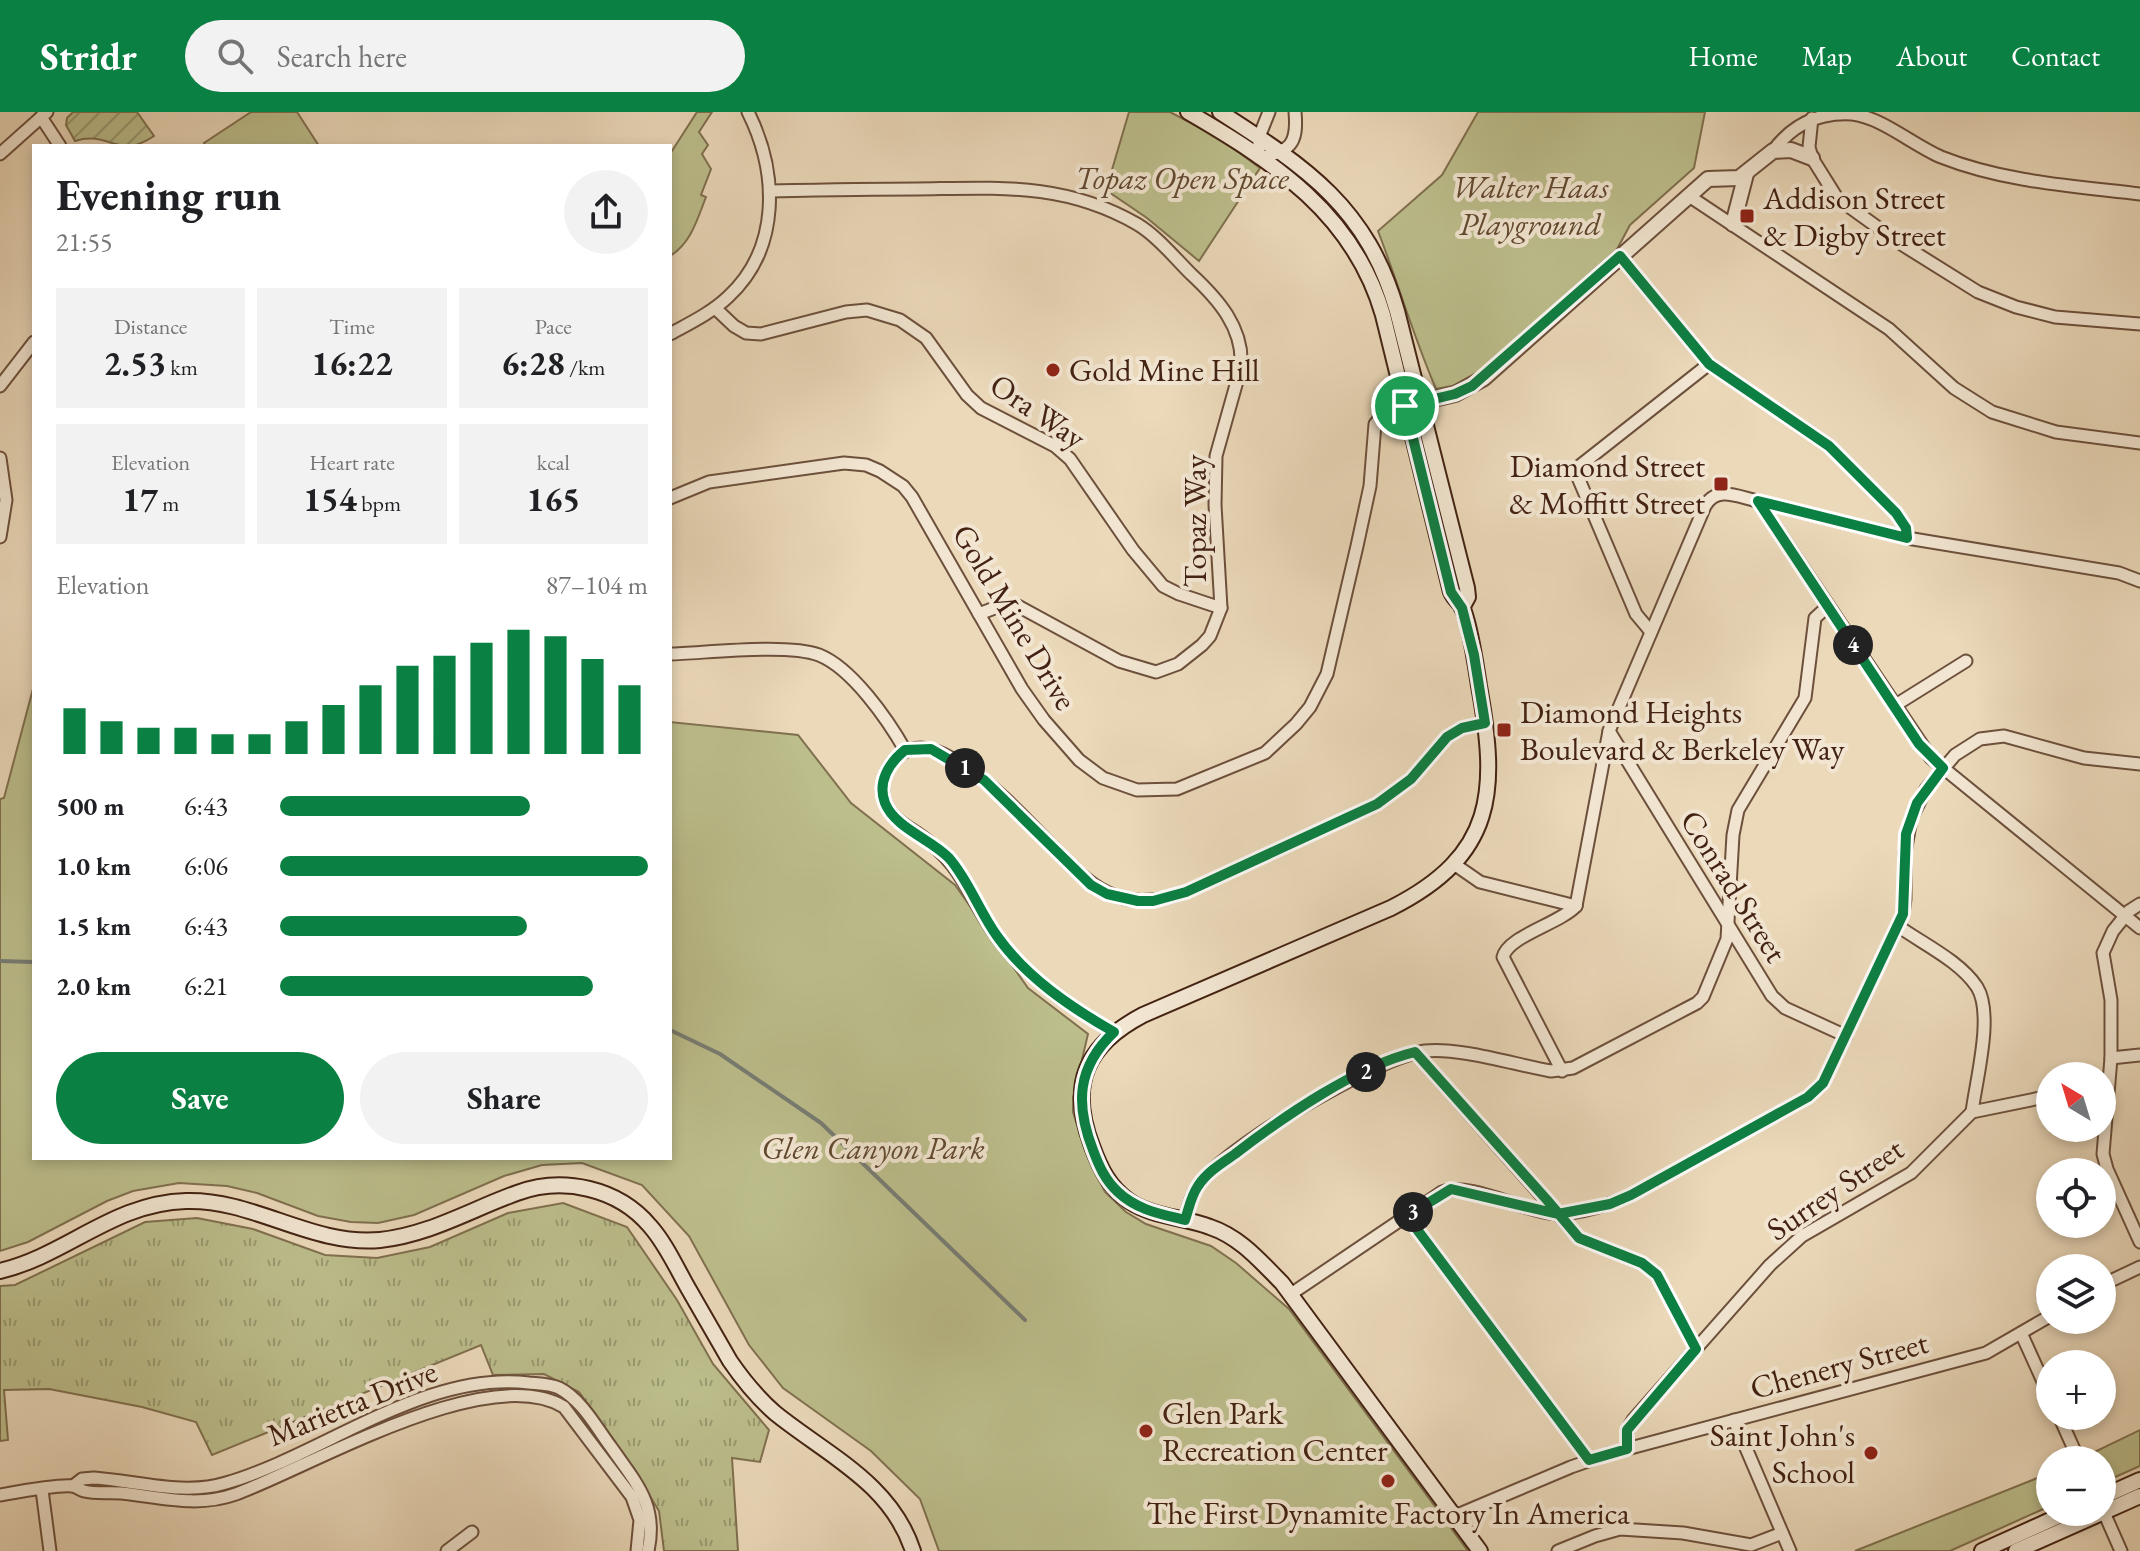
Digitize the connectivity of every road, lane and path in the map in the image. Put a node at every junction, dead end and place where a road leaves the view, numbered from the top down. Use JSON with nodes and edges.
{"nodes":[{"id":1,"x":748,"y":112,"type":"edge"},
{"id":2,"x":1188,"y":112,"type":"edge"},
{"id":3,"x":1220,"y":112,"type":"edge"},
{"id":4,"x":1269,"y":112,"type":"edge"},
{"id":5,"x":1295,"y":112,"type":"edge"},
{"id":6,"x":44,"y":115,"type":"edge"},
{"id":7,"x":1812,"y":118,"type":"junction"},
{"id":8,"x":1259,"y":137,"type":"junction"},
{"id":9,"x":59,"y":144,"type":"edge"},
{"id":10,"x":1773,"y":151,"type":"junction"},
{"id":11,"x":1281,"y":153,"type":"junction"},
{"id":12,"x":0,"y":154,"type":"edge"},
{"id":13,"x":1259,"y":158,"type":"junction"},
{"id":14,"x":1812,"y":158,"type":"junction"},
{"id":15,"x":1746,"y":174,"type":"junction"},
{"id":16,"x":770,"y":191,"type":"junction"},
{"id":17,"x":2140,"y":194,"type":"edge"},
{"id":18,"x":1689,"y":196,"type":"junction"},
{"id":19,"x":1733,"y":224,"type":"junction"},
{"id":20,"x":1620,"y":256,"type":"junction"},
{"id":21,"x":715,"y":308,"type":"junction"},
{"id":22,"x":2140,"y":324,"type":"edge"},
{"id":23,"x":672,"y":333,"type":"edge"},
{"id":24,"x":32,"y":345,"type":"edge"},
{"id":25,"x":1709,"y":364,"type":"junction"},
{"id":26,"x":0,"y":386,"type":"edge"},
{"id":27,"x":1421,"y":402,"type":"junction"},
{"id":28,"x":1405,"y":406,"type":"junction"},
{"id":29,"x":2140,"y":443,"type":"edge"},
{"id":30,"x":0,"y":458,"type":"edge"},
{"id":31,"x":672,"y":497,"type":"edge"},
{"id":32,"x":1758,"y":501,"type":"junction"},
{"id":33,"x":0,"y":537,"type":"edge"},
{"id":34,"x":1907,"y":538,"type":"junction"},
{"id":35,"x":2140,"y":581,"type":"edge"},
{"id":36,"x":1827,"y":607,"type":"junction"},
{"id":37,"x":1221,"y":608,"type":"junction"},
{"id":38,"x":1462,"y":608,"type":"junction"},
{"id":39,"x":979,"y":614,"type":"junction"},
{"id":40,"x":1651,"y":632,"type":"junction"},
{"id":41,"x":672,"y":654,"type":"edge"},
{"id":42,"x":1966,"y":661,"type":"dead end"},
{"id":43,"x":1894,"y":706,"type":"junction"},
{"id":44,"x":1485,"y":723,"type":"junction"},
{"id":45,"x":1609,"y":731,"type":"junction"},
{"id":46,"x":905,"y":750,"type":"junction"},
{"id":47,"x":2140,"y":764,"type":"edge"},
{"id":48,"x":1943,"y":768,"type":"junction"},
{"id":49,"x":1454,"y":864,"type":"junction"},
{"id":50,"x":2140,"y":904,"type":"edge"},
{"id":51,"x":1576,"y":906,"type":"junction"},
{"id":52,"x":2125,"y":916,"type":"junction"},
{"id":53,"x":1898,"y":926,"type":"junction"},
{"id":54,"x":1727,"y":927,"type":"junction"},
{"id":55,"x":2140,"y":928,"type":"edge"},
{"id":56,"x":1114,"y":1032,"type":"junction"},
{"id":57,"x":1846,"y":1036,"type":"junction"},
{"id":58,"x":1415,"y":1052,"type":"junction"},
{"id":59,"x":2140,"y":1055,"type":"edge"},
{"id":60,"x":2111,"y":1058,"type":"junction"},
{"id":61,"x":2110,"y":1062,"type":"edge"},
{"id":62,"x":1562,"y":1071,"type":"junction"},
{"id":63,"x":2036,"y":1099,"type":"edge"},
{"id":64,"x":1972,"y":1112,"type":"junction"},
{"id":65,"x":2103,"y":1142,"type":"edge"},
{"id":66,"x":1558,"y":1214,"type":"junction"},
{"id":67,"x":1407,"y":1216,"type":"junction"},
{"id":68,"x":1185,"y":1220,"type":"junction"},
{"id":69,"x":2140,"y":1242,"type":"edge"},
{"id":70,"x":2140,"y":1267,"type":"edge"},
{"id":71,"x":0,"y":1271,"type":"edge"},
{"id":72,"x":2116,"y":1278,"type":"edge"},
{"id":73,"x":1291,"y":1294,"type":"junction"},
{"id":74,"x":2036,"y":1324,"type":"edge"},
{"id":75,"x":2021,"y":1333,"type":"junction"},
{"id":76,"x":1696,"y":1349,"type":"junction"},
{"id":77,"x":2036,"y":1366,"type":"edge"},
{"id":78,"x":1734,"y":1420,"type":"junction"},
{"id":79,"x":1627,"y":1449,"type":"junction"},
{"id":80,"x":1589,"y":1460,"type":"junction"},
{"id":81,"x":2140,"y":1480,"type":"edge"},
{"id":82,"x":73,"y":1486,"type":"junction"},
{"id":83,"x":42,"y":1490,"type":"junction"},
{"id":84,"x":0,"y":1495,"type":"edge"},
{"id":85,"x":2116,"y":1496,"type":"edge"},
{"id":86,"x":2140,"y":1496,"type":"edge"},
{"id":87,"x":2116,"y":1502,"type":"edge"},
{"id":88,"x":1455,"y":1516,"type":"junction"},
{"id":89,"x":2037,"y":1526,"type":"edge"},
{"id":90,"x":2063,"y":1526,"type":"edge"},
{"id":91,"x":2111,"y":1526,"type":"edge"},
{"id":92,"x":472,"y":1532,"type":"dead end"},
{"id":93,"x":1782,"y":1533,"type":"junction"},
{"id":94,"x":645,"y":1534,"type":"junction"},
{"id":95,"x":50,"y":1551,"type":"edge"},
{"id":96,"x":447,"y":1551,"type":"edge"},
{"id":97,"x":637,"y":1551,"type":"edge"},
{"id":98,"x":648,"y":1551,"type":"edge"},
{"id":99,"x":913,"y":1551,"type":"edge"},
{"id":100,"x":1480,"y":1551,"type":"edge"},
{"id":101,"x":1558,"y":1551,"type":"edge"},
{"id":102,"x":1790,"y":1551,"type":"edge"},
{"id":103,"x":1982,"y":1551,"type":"edge"},
{"id":104,"x":2016,"y":1551,"type":"edge"},
{"id":105,"x":2121,"y":1551,"type":"edge"}],
"edges":[{"from":1,"to":16,"type":"street"},
{"from":2,"to":13,"type":"main road"},
{"from":3,"to":8,"type":"main road"},
{"from":4,"to":8,"type":"street"},
{"from":5,"to":11,"type":"street"},
{"from":6,"to":9,"type":"street"},
{"from":6,"to":12,"type":"street"},
{"from":7,"to":10,"type":"street"},
{"from":7,"to":14,"type":"street"},
{"from":7,"to":17,"type":"street"},
{"from":8,"to":11,"type":"main road"},
{"from":8,"to":13,"type":"street"},
{"from":10,"to":14,"type":"main road"},
{"from":10,"to":15,"type":"main road"},
{"from":11,"to":13,"type":"street"},
{"from":11,"to":27,"type":"main road"},
{"from":13,"to":28,"type":"main road"},
{"from":14,"to":22,"type":"street"},
{"from":15,"to":18,"type":"main road"},
{"from":15,"to":19,"type":"main road"},
{"from":16,"to":21,"type":"street"},
{"from":16,"to":37,"type":"street","name":"Topaz Way"},
{"from":18,"to":19,"type":"street"},
{"from":18,"to":20,"type":"main road"},
{"from":19,"to":29,"type":"street"},
{"from":20,"to":25,"type":"street"},
{"from":20,"to":27,"type":"main road"},
{"from":21,"to":23,"type":"street"},
{"from":21,"to":37,"type":"street","name":"Ora Way"},
{"from":24,"to":26,"type":"street"},
{"from":25,"to":34,"type":"street"},
{"from":25,"to":40,"type":"street"},
{"from":27,"to":28,"type":"street"},
{"from":27,"to":38,"type":"main road"},
{"from":28,"to":38,"type":"main road"},
{"from":28,"to":39,"type":"street","name":"Gold Mine Drive"},
{"from":30,"to":33,"type":"street"},
{"from":31,"to":39,"type":"street","name":"Gold Mine Drive"},
{"from":32,"to":34,"type":"street"},
{"from":32,"to":36,"type":"street"},
{"from":32,"to":40,"type":"street"},
{"from":34,"to":35,"type":"street"},
{"from":36,"to":43,"type":"street"},
{"from":36,"to":54,"type":"street"},
{"from":37,"to":39,"type":"street","name":"Topaz Way"},
{"from":38,"to":44,"type":"main road"},
{"from":40,"to":45,"type":"street"},
{"from":41,"to":46,"type":"street"},
{"from":42,"to":43,"type":"street"},
{"from":43,"to":48,"type":"street"},
{"from":44,"to":46,"type":"street"},
{"from":44,"to":49,"type":"main road"},
{"from":45,"to":51,"type":"street"},
{"from":45,"to":54,"type":"street","name":"Conrad Street"},
{"from":46,"to":56,"type":"street"},
{"from":47,"to":48,"type":"street"},
{"from":48,"to":52,"type":"street"},
{"from":48,"to":53,"type":"street"},
{"from":49,"to":51,"type":"street"},
{"from":49,"to":56,"type":"main road"},
{"from":50,"to":52,"type":"street"},
{"from":51,"to":62,"type":"street"},
{"from":52,"to":55,"type":"street"},
{"from":52,"to":60,"type":"street"},
{"from":53,"to":57,"type":"street"},
{"from":53,"to":64,"type":"street"},
{"from":54,"to":57,"type":"street","name":"Conrad Street"},
{"from":54,"to":62,"type":"street"},
{"from":56,"to":68,"type":"main road"},
{"from":57,"to":66,"type":"street"},
{"from":58,"to":62,"type":"street"},
{"from":58,"to":66,"type":"street"},
{"from":58,"to":68,"type":"street"},
{"from":59,"to":60,"type":"street"},
{"from":60,"to":61,"type":"street"},
{"from":63,"to":64,"type":"street"},
{"from":64,"to":76,"type":"street","name":"Surrey Street"},
{"from":65,"to":69,"type":"street"},
{"from":66,"to":67,"type":"street"},
{"from":66,"to":76,"type":"street"},
{"from":67,"to":73,"type":"street"},
{"from":67,"to":80,"type":"street"},
{"from":68,"to":73,"type":"main road"},
{"from":70,"to":72,"type":"street"},
{"from":71,"to":99,"type":"main road"},
{"from":73,"to":88,"type":"main road"},
{"from":74,"to":75,"type":"street","name":"Chenery Street"},
{"from":75,"to":77,"type":"street"},
{"from":75,"to":78,"type":"street","name":"Chenery Street"},
{"from":76,"to":79,"type":"street","name":"Surrey Street"},
{"from":78,"to":79,"type":"street","name":"Chenery Street"},
{"from":78,"to":93,"type":"street"},
{"from":79,"to":80,"type":"street","name":"Chenery Street"},
{"from":80,"to":88,"type":"street","name":"Chenery Street"},
{"from":81,"to":85,"type":"main road"},
{"from":82,"to":83,"type":"street","name":"Marietta Drive"},
{"from":82,"to":94,"type":"street","name":"Marietta Drive"},
{"from":82,"to":94,"type":"street","name":"Marietta Drive"},
{"from":83,"to":84,"type":"street","name":"Marietta Drive"},
{"from":83,"to":95,"type":"street"},
{"from":86,"to":87,"type":"main road"},
{"from":88,"to":100,"type":"main road"},
{"from":89,"to":103,"type":"main road"},
{"from":90,"to":104,"type":"main road"},
{"from":91,"to":105,"type":"street"},
{"from":92,"to":96,"type":"street"},
{"from":93,"to":101,"type":"street"},
{"from":93,"to":102,"type":"street"},
{"from":94,"to":97,"type":"street","name":"Marietta Drive"},
{"from":94,"to":98,"type":"street","name":"Marietta Drive"}]}
